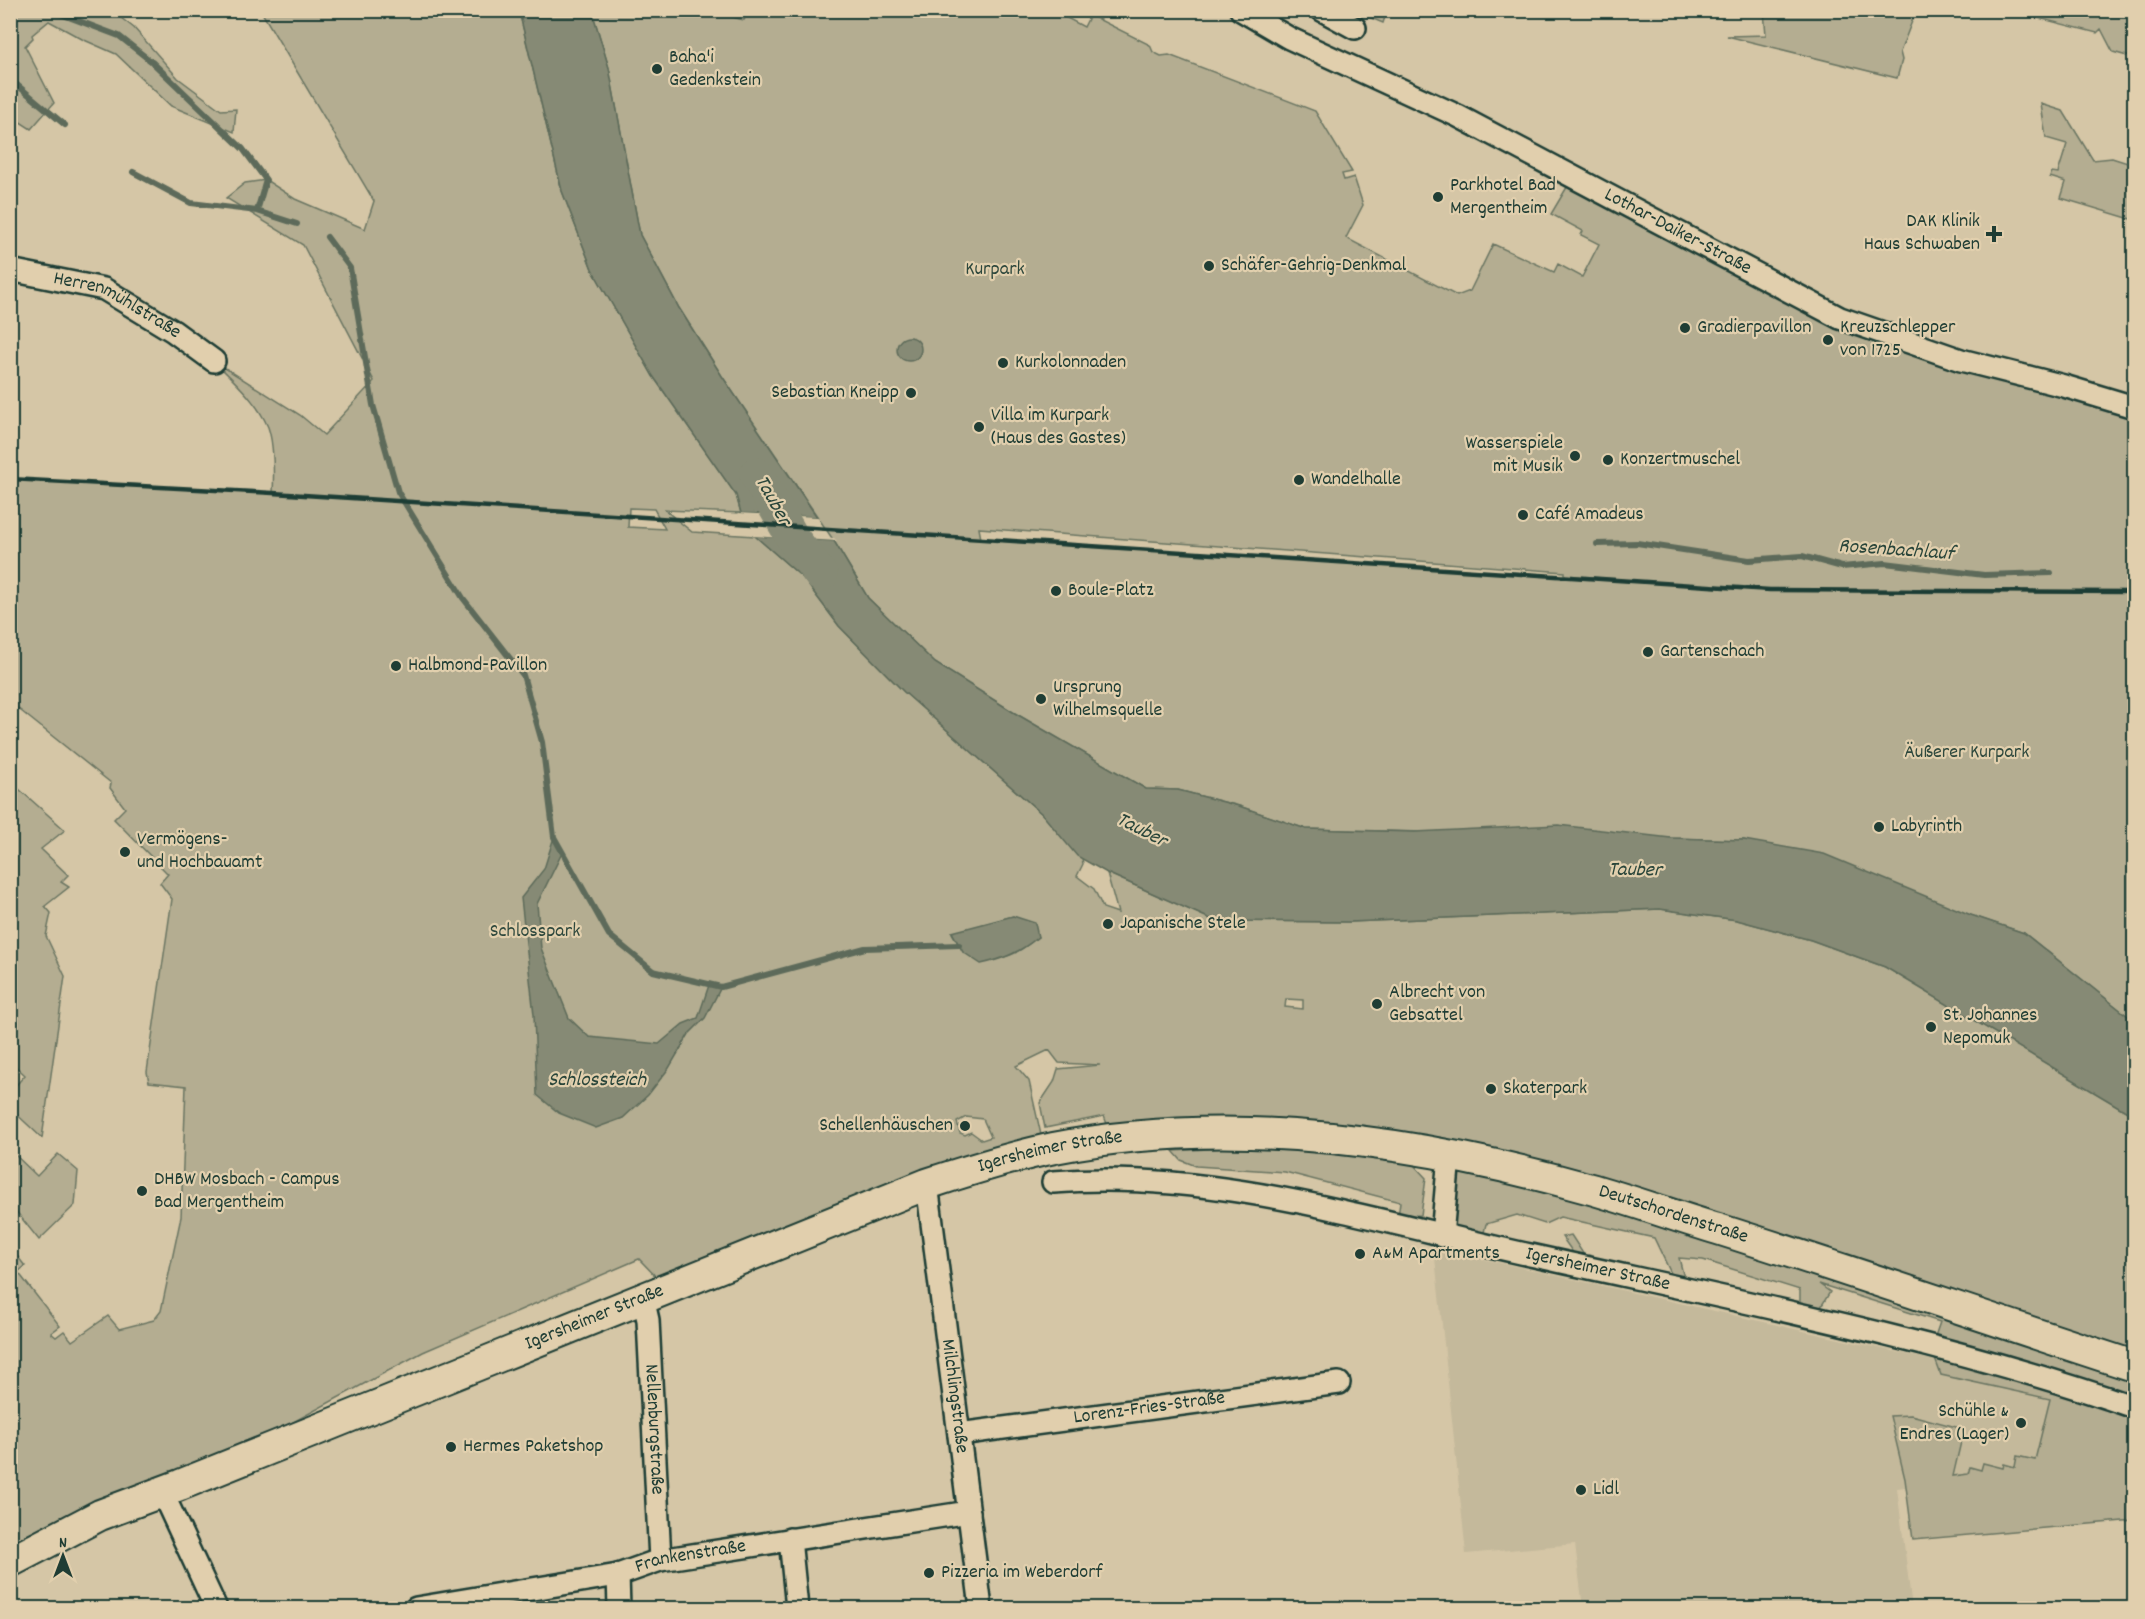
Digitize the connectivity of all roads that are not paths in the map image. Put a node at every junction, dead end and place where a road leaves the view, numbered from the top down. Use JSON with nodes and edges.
{"nodes":[{"id":1,"x":1241,"y":10,"type":"edge"},
{"id":2,"x":1322,"y":10,"type":"edge"},
{"id":3,"x":1355,"y":28,"type":"dead end"},
{"id":4,"x":10,"y":270,"type":"edge"},
{"id":5,"x":214,"y":361,"type":"dead end"},
{"id":6,"x":2134,"y":408,"type":"edge"},
{"id":7,"x":1196,"y":1133,"type":"joint"},
{"id":8,"x":1449,"y":1156,"type":"junction"},
{"id":9,"x":1053,"y":1182,"type":"dead end"},
{"id":10,"x":927,"y":1184,"type":"junction"},
{"id":11,"x":1442,"y":1236,"type":"junction"},
{"id":12,"x":643,"y":1298,"type":"junction"},
{"id":13,"x":2134,"y":1366,"type":"edge"},
{"id":14,"x":1339,"y":1383,"type":"dead end"},
{"id":15,"x":2134,"y":1407,"type":"edge"},
{"id":16,"x":959,"y":1434,"type":"junction"},
{"id":17,"x":162,"y":1492,"type":"junction"},
{"id":18,"x":969,"y":1512,"type":"junction"},
{"id":19,"x":100,"y":1515,"type":"junction"},
{"id":20,"x":790,"y":1539,"type":"junction"},
{"id":21,"x":10,"y":1549,"type":"edge"},
{"id":22,"x":660,"y":1560,"type":"junction"},
{"id":23,"x":10,"y":1562,"type":"edge"},
{"id":24,"x":618,"y":1575,"type":"junction"},
{"id":25,"x":216,"y":1608,"type":"edge"},
{"id":26,"x":416,"y":1608,"type":"edge"},
{"id":27,"x":619,"y":1608,"type":"edge"},
{"id":28,"x":797,"y":1608,"type":"edge"},
{"id":29,"x":981,"y":1608,"type":"edge"}],
"edges":[{"from":1,"to":6,"type":"street","name":"Lothar-Daiker-Straße"},
{"from":2,"to":3,"type":"street"},
{"from":4,"to":5,"type":"street","name":"Herrenmühlstraße"},
{"from":7,"to":8,"type":"street","name":"Deutschordenstraße"},
{"from":7,"to":10,"type":"street","name":"Igersheimer Straße"},
{"from":8,"to":11,"type":"street"},
{"from":8,"to":13,"type":"street","name":"Deutschordenstraße"},
{"from":9,"to":11,"type":"street","name":"Igersheimer Straße"},
{"from":10,"to":12,"type":"street","name":"Igersheimer Straße"},
{"from":10,"to":16,"type":"street","name":"Milchlingstraße"},
{"from":11,"to":15,"type":"street","name":"Igersheimer Straße"},
{"from":12,"to":17,"type":"street","name":"Igersheimer Straße"},
{"from":12,"to":22,"type":"street","name":"Nellenburgstraße"},
{"from":14,"to":16,"type":"street","name":"Lorenz-Fries-Straße"},
{"from":16,"to":18,"type":"street","name":"Milchlingstraße"},
{"from":17,"to":19,"type":"street","name":"Igersheimer Straße"},
{"from":17,"to":25,"type":"street"},
{"from":18,"to":20,"type":"street","name":"Frankenstraße"},
{"from":18,"to":29,"type":"street","name":"Milchlingstraße"},
{"from":19,"to":21,"type":"street"},
{"from":19,"to":23,"type":"street","name":"Igersheimer Straße"},
{"from":20,"to":22,"type":"street","name":"Frankenstraße"},
{"from":20,"to":28,"type":"street"},
{"from":22,"to":24,"type":"street","name":"Frankenstraße"},
{"from":24,"to":26,"type":"street","name":"Frankenstraße"},
{"from":24,"to":27,"type":"street"}]}
